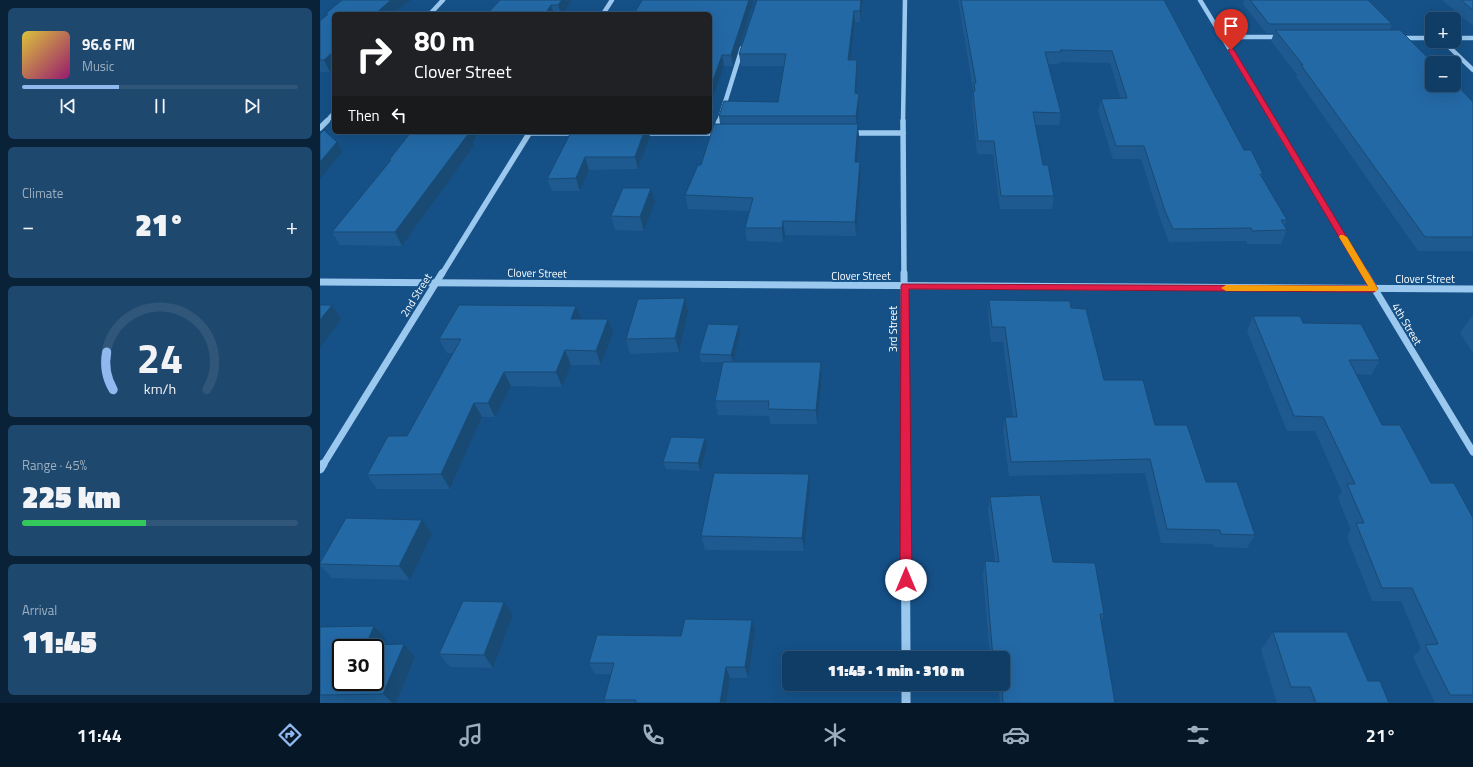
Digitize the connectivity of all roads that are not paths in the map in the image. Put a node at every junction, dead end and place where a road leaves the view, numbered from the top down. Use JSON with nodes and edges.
{"nodes":[{"id":1,"x":443,"y":0,"type":"edge"},
{"id":2,"x":612,"y":0,"type":"edge"},
{"id":3,"x":905,"y":0,"type":"edge"},
{"id":4,"x":1200,"y":0,"type":"edge"},
{"id":5,"x":432,"y":12,"type":"edge"},
{"id":6,"x":604,"y":12,"type":"edge"},
{"id":7,"x":1223,"y":37,"type":"junction"},
{"id":8,"x":1285,"y":37,"type":"edge"},
{"id":9,"x":1393,"y":38,"type":"edge"},
{"id":10,"x":1425,"y":38,"type":"edge"},
{"id":11,"x":1461,"y":38,"type":"edge"},
{"id":12,"x":1473,"y":38,"type":"edge"},
{"id":13,"x":743,"y":44,"type":"edge"},
{"id":14,"x":1450,"y":48,"type":"edge"},
{"id":15,"x":1473,"y":70,"type":"edge"},
{"id":16,"x":332,"y":115,"type":"edge"},
{"id":17,"x":320,"y":128,"type":"edge"},
{"id":18,"x":715,"y":133,"type":"joint"},
{"id":19,"x":723,"y":133,"type":"edge"},
{"id":20,"x":841,"y":133,"type":"edge"},
{"id":21,"x":904,"y":133,"type":"junction"},
{"id":22,"x":528,"y":134,"type":"edge"},
{"id":23,"x":320,"y":282,"type":"edge"},
{"id":24,"x":436,"y":283,"type":"junction"},
{"id":25,"x":905,"y":286,"type":"junction"},
{"id":26,"x":1374,"y":289,"type":"junction"},
{"id":27,"x":1473,"y":290,"type":"edge"},
{"id":28,"x":1473,"y":452,"type":"edge"},
{"id":29,"x":320,"y":469,"type":"edge"},
{"id":30,"x":906,"y":651,"type":"edge"},
{"id":31,"x":906,"y":691,"type":"edge"},
{"id":32,"x":906,"y":703,"type":"edge"}],
"edges":[{"from":1,"to":5,"type":"street"},
{"from":2,"to":6,"type":"street"},
{"from":3,"to":21,"type":"street","name":"3rd Street"},
{"from":4,"to":7,"type":"street","name":"4th Street"},
{"from":7,"to":8,"type":"street"},
{"from":7,"to":26,"type":"street","name":"4th Street"},
{"from":9,"to":10,"type":"street"},
{"from":11,"to":12,"type":"street"},
{"from":13,"to":18,"type":"street"},
{"from":14,"to":15,"type":"street"},
{"from":16,"to":17,"type":"street"},
{"from":18,"to":19,"type":"street"},
{"from":20,"to":21,"type":"street"},
{"from":21,"to":25,"type":"street","name":"3rd Street"},
{"from":22,"to":24,"type":"street","name":"2nd Street"},
{"from":23,"to":24,"type":"street","name":"Clover Street"},
{"from":24,"to":25,"type":"street","name":"Clover Street"},
{"from":24,"to":29,"type":"street","name":"2nd Street"},
{"from":25,"to":26,"type":"street","name":"Clover Street"},
{"from":25,"to":30,"type":"street","name":"3rd Street"},
{"from":26,"to":27,"type":"street","name":"Clover Street"},
{"from":26,"to":28,"type":"street","name":"4th Street"},
{"from":31,"to":32,"type":"street"}]}
